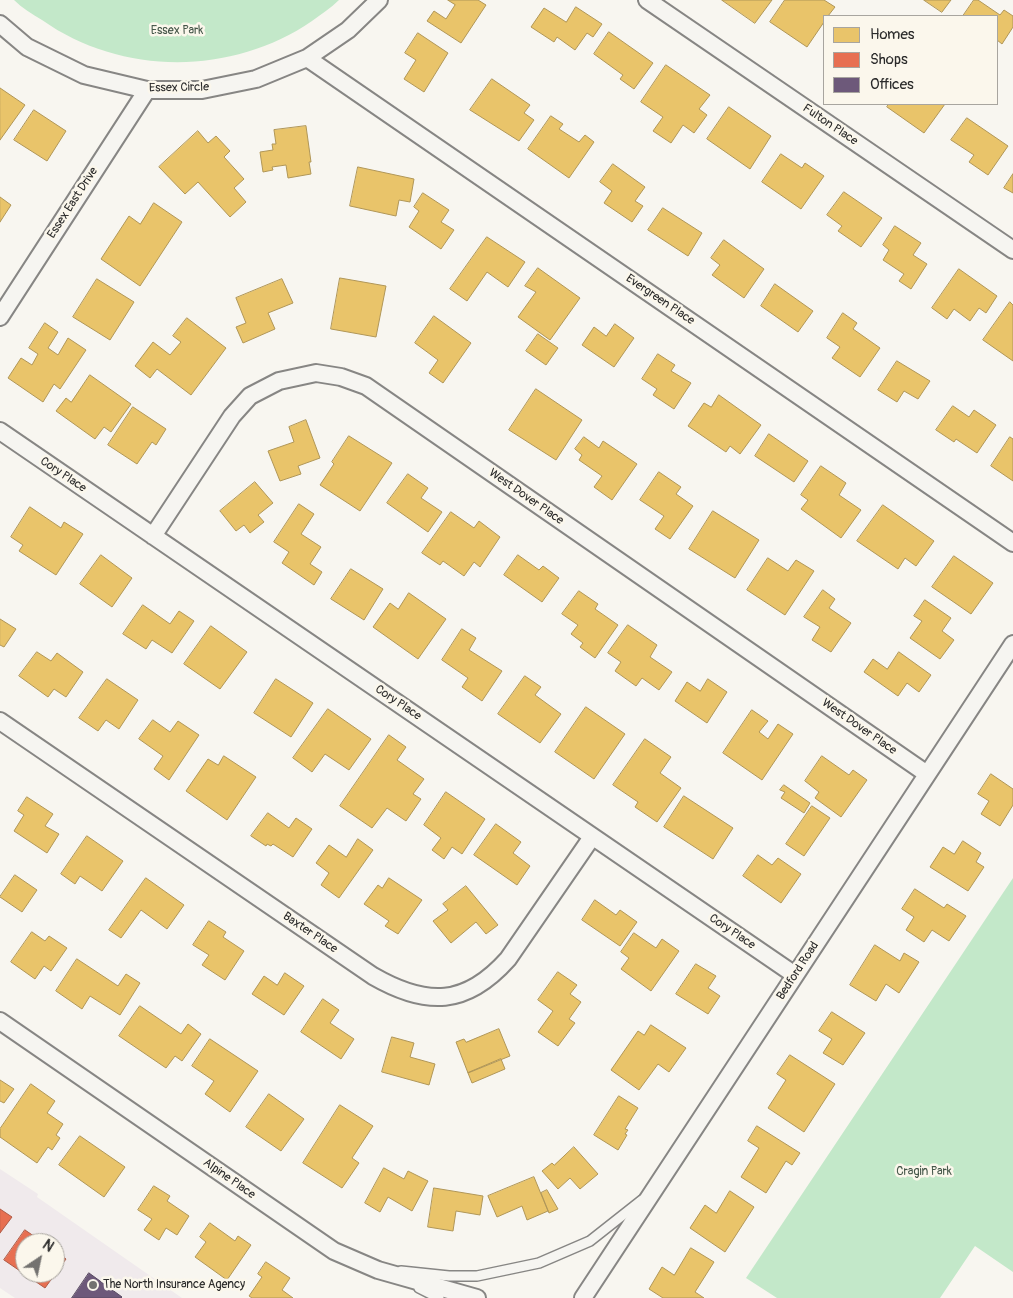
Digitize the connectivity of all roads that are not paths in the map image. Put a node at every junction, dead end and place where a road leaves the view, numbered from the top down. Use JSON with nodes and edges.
{"nodes":[{"id":1,"x":379,"y":0,"type":"edge"},
{"id":2,"x":647,"y":0,"type":"edge"},
{"id":3,"x":0,"y":24,"type":"edge"},
{"id":4,"x":307,"y":58,"type":"junction"},
{"id":5,"x":147,"y":90,"type":"junction"},
{"id":6,"x":1013,"y":250,"type":"edge"},
{"id":7,"x":0,"y":317,"type":"edge"},
{"id":8,"x":0,"y":431,"type":"edge"},
{"id":9,"x":153,"y":536,"type":"junction"},
{"id":10,"x":1013,"y":543,"type":"edge"},
{"id":11,"x":1013,"y":644,"type":"edge"},
{"id":12,"x":0,"y":720,"type":"edge"},
{"id":13,"x":927,"y":774,"type":"junction"},
{"id":14,"x":592,"y":837,"type":"junction"},
{"id":15,"x":795,"y":975,"type":"junction"},
{"id":16,"x":0,"y":1021,"type":"edge"},
{"id":17,"x":655,"y":1190,"type":"junction"},
{"id":18,"x":378,"y":1270,"type":"junction"},
{"id":19,"x":439,"y":1298,"type":"edge"},
{"id":20,"x":477,"y":1298,"type":"edge"},
{"id":21,"x":583,"y":1298,"type":"edge"}],
"edges":[{"from":1,"to":4,"type":"street","name":"Essex Circle"},
{"from":2,"to":6,"type":"street","name":"Fulton Place"},
{"from":3,"to":5,"type":"street","name":"Essex Circle"},
{"from":4,"to":5,"type":"street","name":"Essex Circle"},
{"from":4,"to":10,"type":"street","name":"Evergreen Place"},
{"from":5,"to":7,"type":"street","name":"Essex East Drive"},
{"from":8,"to":9,"type":"street","name":"Cory Place"},
{"from":9,"to":13,"type":"street","name":"West Dover Place"},
{"from":9,"to":14,"type":"street","name":"Cory Place"},
{"from":11,"to":13,"type":"street","name":"Bedford Road"},
{"from":12,"to":14,"type":"street","name":"Baxter Place"},
{"from":13,"to":15,"type":"street","name":"Bedford Road"},
{"from":14,"to":15,"type":"street","name":"Cory Place"},
{"from":15,"to":17,"type":"street","name":"Bedford Road"},
{"from":16,"to":18,"type":"street","name":"Alpine Place"},
{"from":17,"to":18,"type":"lane"},
{"from":17,"to":21,"type":"street","name":"Bedford Road"},
{"from":18,"to":19,"type":"lane"},
{"from":18,"to":20,"type":"street","name":"Alpine Place"}]}
